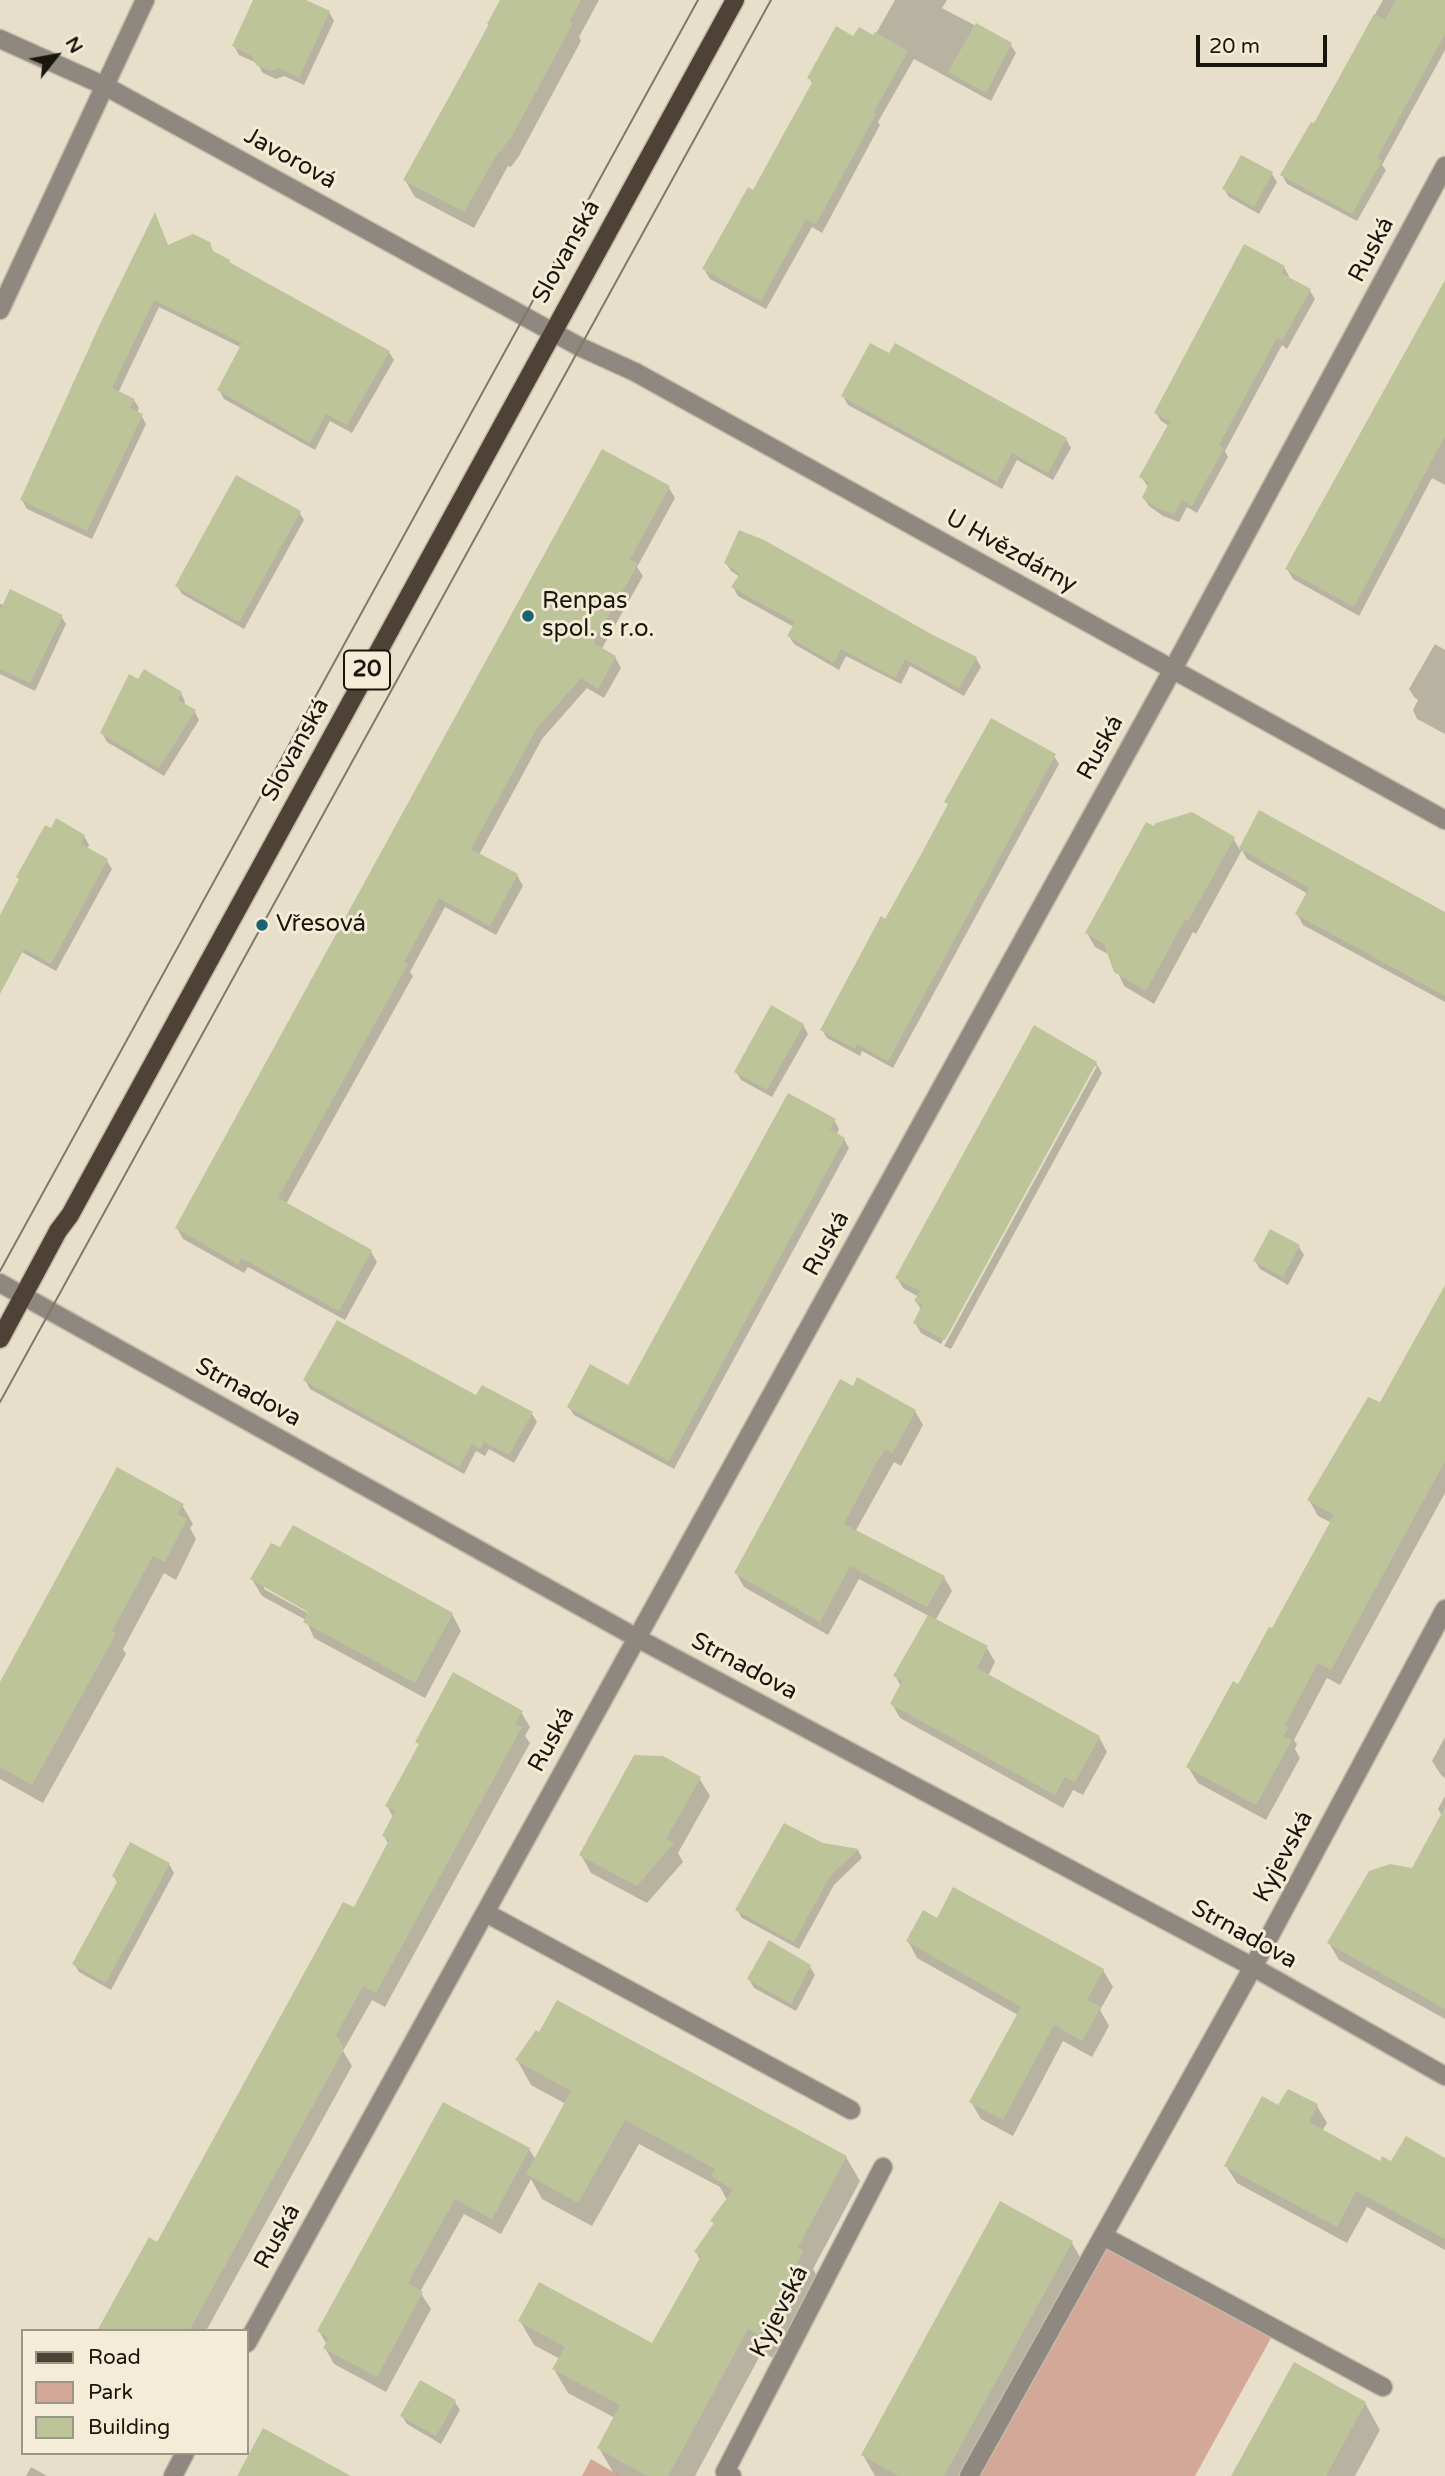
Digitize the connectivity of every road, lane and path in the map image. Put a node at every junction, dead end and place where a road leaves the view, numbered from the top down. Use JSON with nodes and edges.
{"nodes":[{"id":1,"x":145,"y":0,"type":"edge"},
{"id":2,"x":735,"y":0,"type":"edge"},
{"id":3,"x":0,"y":39,"type":"edge"},
{"id":4,"x":105,"y":86,"type":"junction"},
{"id":5,"x":1445,"y":166,"type":"edge"},
{"id":6,"x":0,"y":310,"type":"edge"},
{"id":7,"x":552,"y":330,"type":"junction"},
{"id":8,"x":1173,"y":669,"type":"junction"},
{"id":9,"x":1445,"y":820,"type":"edge"},
{"id":10,"x":0,"y":1283,"type":"edge"},
{"id":11,"x":23,"y":1297,"type":"junction"},
{"id":12,"x":0,"y":1339,"type":"edge"},
{"id":13,"x":1445,"y":1609,"type":"edge"},
{"id":14,"x":637,"y":1638,"type":"junction"},
{"id":15,"x":486,"y":1913,"type":"junction"},
{"id":16,"x":1253,"y":1967,"type":"junction"},
{"id":17,"x":1445,"y":2076,"type":"edge"},
{"id":18,"x":851,"y":2110,"type":"dead end"},
{"id":19,"x":883,"y":2168,"type":"dead end"},
{"id":20,"x":1103,"y":2236,"type":"junction"},
{"id":21,"x":248,"y":2341,"type":"edge"},
{"id":22,"x":1383,"y":2387,"type":"dead end"},
{"id":23,"x":185,"y":2455,"type":"edge"},
{"id":24,"x":173,"y":2476,"type":"edge"},
{"id":25,"x":732,"y":2476,"type":"edge"},
{"id":26,"x":969,"y":2476,"type":"edge"}],
"edges":[{"from":1,"to":4,"type":"street"},
{"from":2,"to":7,"type":"main road","name":"Slovanská","number":"20"},
{"from":3,"to":4,"type":"street","name":"Javorová"},
{"from":4,"to":6,"type":"street"},
{"from":4,"to":7,"type":"street","name":"Javorová"},
{"from":5,"to":8,"type":"street","name":"Ruská"},
{"from":7,"to":8,"type":"street","name":"U Hvězdárny"},
{"from":7,"to":11,"type":"main road","name":"Slovanská","number":"20"},
{"from":8,"to":9,"type":"street","name":"U Hvězdárny"},
{"from":8,"to":14,"type":"street","name":"Ruská"},
{"from":10,"to":11,"type":"street"},
{"from":11,"to":12,"type":"main road","name":"Slovanská","number":"20"},
{"from":11,"to":14,"type":"street","name":"Strnadova"},
{"from":13,"to":16,"type":"street","name":"Kyjevská"},
{"from":14,"to":15,"type":"street","name":"Ruská"},
{"from":14,"to":16,"type":"street","name":"Strnadova"},
{"from":15,"to":18,"type":"street"},
{"from":15,"to":21,"type":"street","name":"Ruská"},
{"from":16,"to":17,"type":"street","name":"Strnadova"},
{"from":16,"to":20,"type":"street","name":"Kyjevská"},
{"from":19,"to":25,"type":"street","name":"Kyjevská"},
{"from":20,"to":22,"type":"street"},
{"from":20,"to":26,"type":"street","name":"Kyjevská"},
{"from":23,"to":24,"type":"street"}]}
